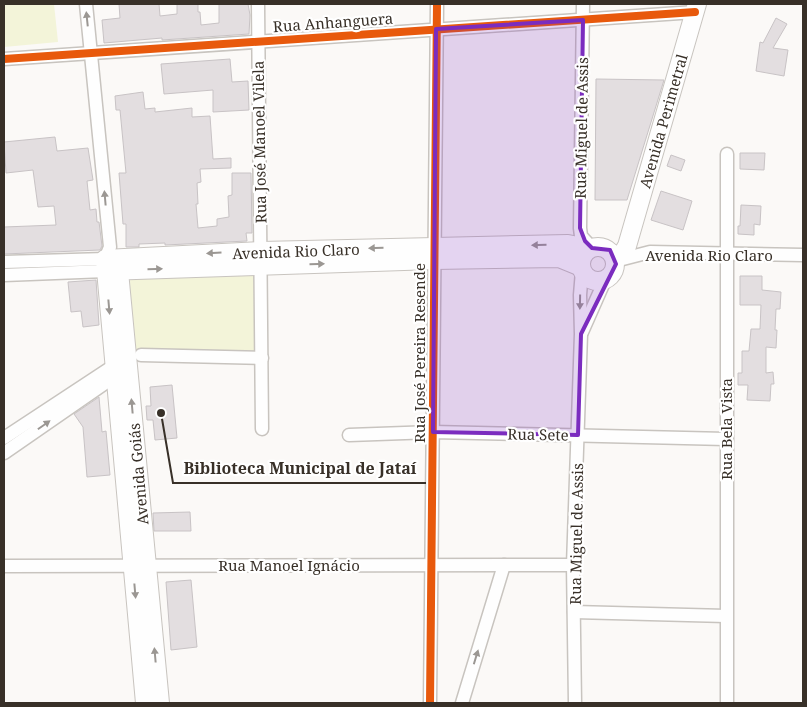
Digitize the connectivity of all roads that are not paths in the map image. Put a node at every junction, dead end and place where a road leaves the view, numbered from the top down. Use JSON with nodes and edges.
{"nodes":[{"id":1,"x":86,"y":4,"type":"edge"},
{"id":2,"x":258,"y":4,"type":"edge"},
{"id":3,"x":437,"y":4,"type":"edge"},
{"id":4,"x":583,"y":4,"type":"edge"},
{"id":5,"x":696,"y":8,"type":"edge"},
{"id":6,"x":583,"y":20,"type":"junction"},
{"id":7,"x":436,"y":29,"type":"junction"},
{"id":8,"x":258,"y":41,"type":"junction"},
{"id":9,"x":91,"y":52,"type":"junction"},
{"id":10,"x":4,"y":59,"type":"edge"},
{"id":11,"x":727,"y":154,"type":"dead end"},
{"id":12,"x":434,"y":253,"type":"junction"},
{"id":13,"x":726,"y":253,"type":"junction"},
{"id":14,"x":803,"y":255,"type":"edge"},
{"id":15,"x":613,"y":257,"type":"junction"},
{"id":16,"x":261,"y":259,"type":"junction"},
{"id":17,"x":585,"y":259,"type":"junction"},
{"id":18,"x":111,"y":261,"type":"junction"},
{"id":19,"x":4,"y":262,"type":"edge"},
{"id":20,"x":40,"y":267,"type":"junction"},
{"id":21,"x":4,"y":275,"type":"edge"},
{"id":22,"x":605,"y":280,"type":"junction"},
{"id":23,"x":581,"y":334,"type":"junction"},
{"id":24,"x":262,"y":358,"type":"junction"},
{"id":25,"x":125,"y":363,"type":"junction"},
{"id":26,"x":262,"y":430,"type":"dead end"},
{"id":27,"x":432,"y":432,"type":"junction"},
{"id":28,"x":350,"y":435,"type":"dead end"},
{"id":29,"x":578,"y":435,"type":"junction"},
{"id":30,"x":4,"y":438,"type":"edge"},
{"id":31,"x":726,"y":439,"type":"junction"},
{"id":32,"x":4,"y":453,"type":"edge"},
{"id":33,"x":140,"y":565,"type":"junction"},
{"id":34,"x":432,"y":565,"type":"junction"},
{"id":35,"x":504,"y":565,"type":"junction"},
{"id":36,"x":573,"y":565,"type":"junction"},
{"id":37,"x":4,"y":566,"type":"edge"},
{"id":38,"x":574,"y":612,"type":"junction"},
{"id":39,"x":726,"y":616,"type":"junction"},
{"id":40,"x":145,"y":703,"type":"edge"},
{"id":41,"x":160,"y":703,"type":"edge"},
{"id":42,"x":430,"y":703,"type":"edge"},
{"id":43,"x":462,"y":703,"type":"edge"},
{"id":44,"x":575,"y":703,"type":"edge"},
{"id":45,"x":727,"y":703,"type":"edge"}],
"edges":[{"from":9,"to":1,"type":"street","name":"Avenida Goiás","one_way":true},
{"from":2,"to":8,"type":"street","name":"Rua José Manoel Vilela"},
{"from":3,"to":7,"type":"street","name":"Rua José Pereira Resende"},
{"from":4,"to":6,"type":"street","name":"Rua Miguel de Assis"},
{"from":5,"to":6,"type":"street","name":"Rua Anhanguera"},
{"from":5,"to":15,"type":"main road","name":"Avenida Perimetral"},
{"from":6,"to":7,"type":"street","name":"Rua Anhanguera"},
{"from":6,"to":17,"type":"street","name":"Rua Miguel de Assis"},
{"from":7,"to":8,"type":"street","name":"Rua Anhanguera"},
{"from":7,"to":12,"type":"street","name":"Rua José Pereira Resende"},
{"from":8,"to":9,"type":"street","name":"Rua Anhanguera"},
{"from":8,"to":16,"type":"street","name":"Rua José Manoel Vilela"},
{"from":9,"to":10,"type":"street","name":"Rua Anhanguera"},
{"from":18,"to":9,"type":"street","name":"Avenida Goiás","one_way":true},
{"from":11,"to":13,"type":"street","name":"Rua Bela Vista"},
{"from":12,"to":16,"type":"main road","name":"Avenida Rio Claro"},
{"from":12,"to":17,"type":"main road","name":"Avenida Rio Claro"},
{"from":12,"to":27,"type":"street","name":"Rua José Pereira Resende"},
{"from":13,"to":14,"type":"street","name":"Avenida Rio Claro"},
{"from":13,"to":15,"type":"street","name":"Avenida Rio Claro"},
{"from":13,"to":31,"type":"street","name":"Rua Bela Vista"},
{"from":15,"to":17,"type":"main road"},
{"from":15,"to":22,"type":"main road"},
{"from":16,"to":18,"type":"main road","name":"Avenida Rio Claro"},
{"from":16,"to":24,"type":"street","name":"Rua José Manoel Vilela"},
{"from":17,"to":22,"type":"main road"},
{"from":17,"to":23,"type":"street","name":"Rua Miguel de Assis","one_way":true},
{"from":18,"to":20,"type":"street","name":"Avenida Rio Claro"},
{"from":18,"to":25,"type":"main road","name":"Avenida Goiás"},
{"from":19,"to":20,"type":"street","name":"Avenida Rio Claro"},
{"from":20,"to":21,"type":"street","name":"Avenida Rio Claro"},
{"from":22,"to":23,"type":"street","name":"Rua Miguel de Assis"},
{"from":23,"to":29,"type":"street","name":"Rua Miguel de Assis"},
{"from":24,"to":25,"type":"street"},
{"from":24,"to":26,"type":"street","name":"Rua José Manoel Vilela"},
{"from":25,"to":30,"type":"street"},
{"from":32,"to":25,"type":"street","one_way":true},
{"from":25,"to":33,"type":"main road","name":"Avenida Goiás"},
{"from":27,"to":28,"type":"street","name":"Rua Sete"},
{"from":27,"to":29,"type":"street","name":"Rua Sete"},
{"from":27,"to":34,"type":"street","name":"Rua José Pereira Resende"},
{"from":29,"to":31,"type":"street","name":"Rua Sete"},
{"from":29,"to":36,"type":"street","name":"Rua Miguel de Assis"},
{"from":31,"to":39,"type":"street","name":"Rua Bela Vista"},
{"from":33,"to":34,"type":"street","name":"Rua Manoel Ignácio"},
{"from":33,"to":37,"type":"street","name":"Rua Manoel Ignácio"},
{"from":33,"to":40,"type":"main road","name":"Avenida Goiás","one_way":true},
{"from":41,"to":33,"type":"main road","name":"Avenida Goiás","one_way":true},
{"from":34,"to":35,"type":"street","name":"Rua Manoel Ignácio"},
{"from":34,"to":42,"type":"street","name":"Rua José Pereira Resende"},
{"from":35,"to":36,"type":"street","name":"Rua Manoel Ignácio"},
{"from":43,"to":35,"type":"street","one_way":true},
{"from":36,"to":38,"type":"street","name":"Rua Miguel de Assis"},
{"from":38,"to":39,"type":"street"},
{"from":38,"to":44,"type":"street","name":"Rua Miguel de Assis"},
{"from":39,"to":45,"type":"street","name":"Rua Bela Vista"}]}
